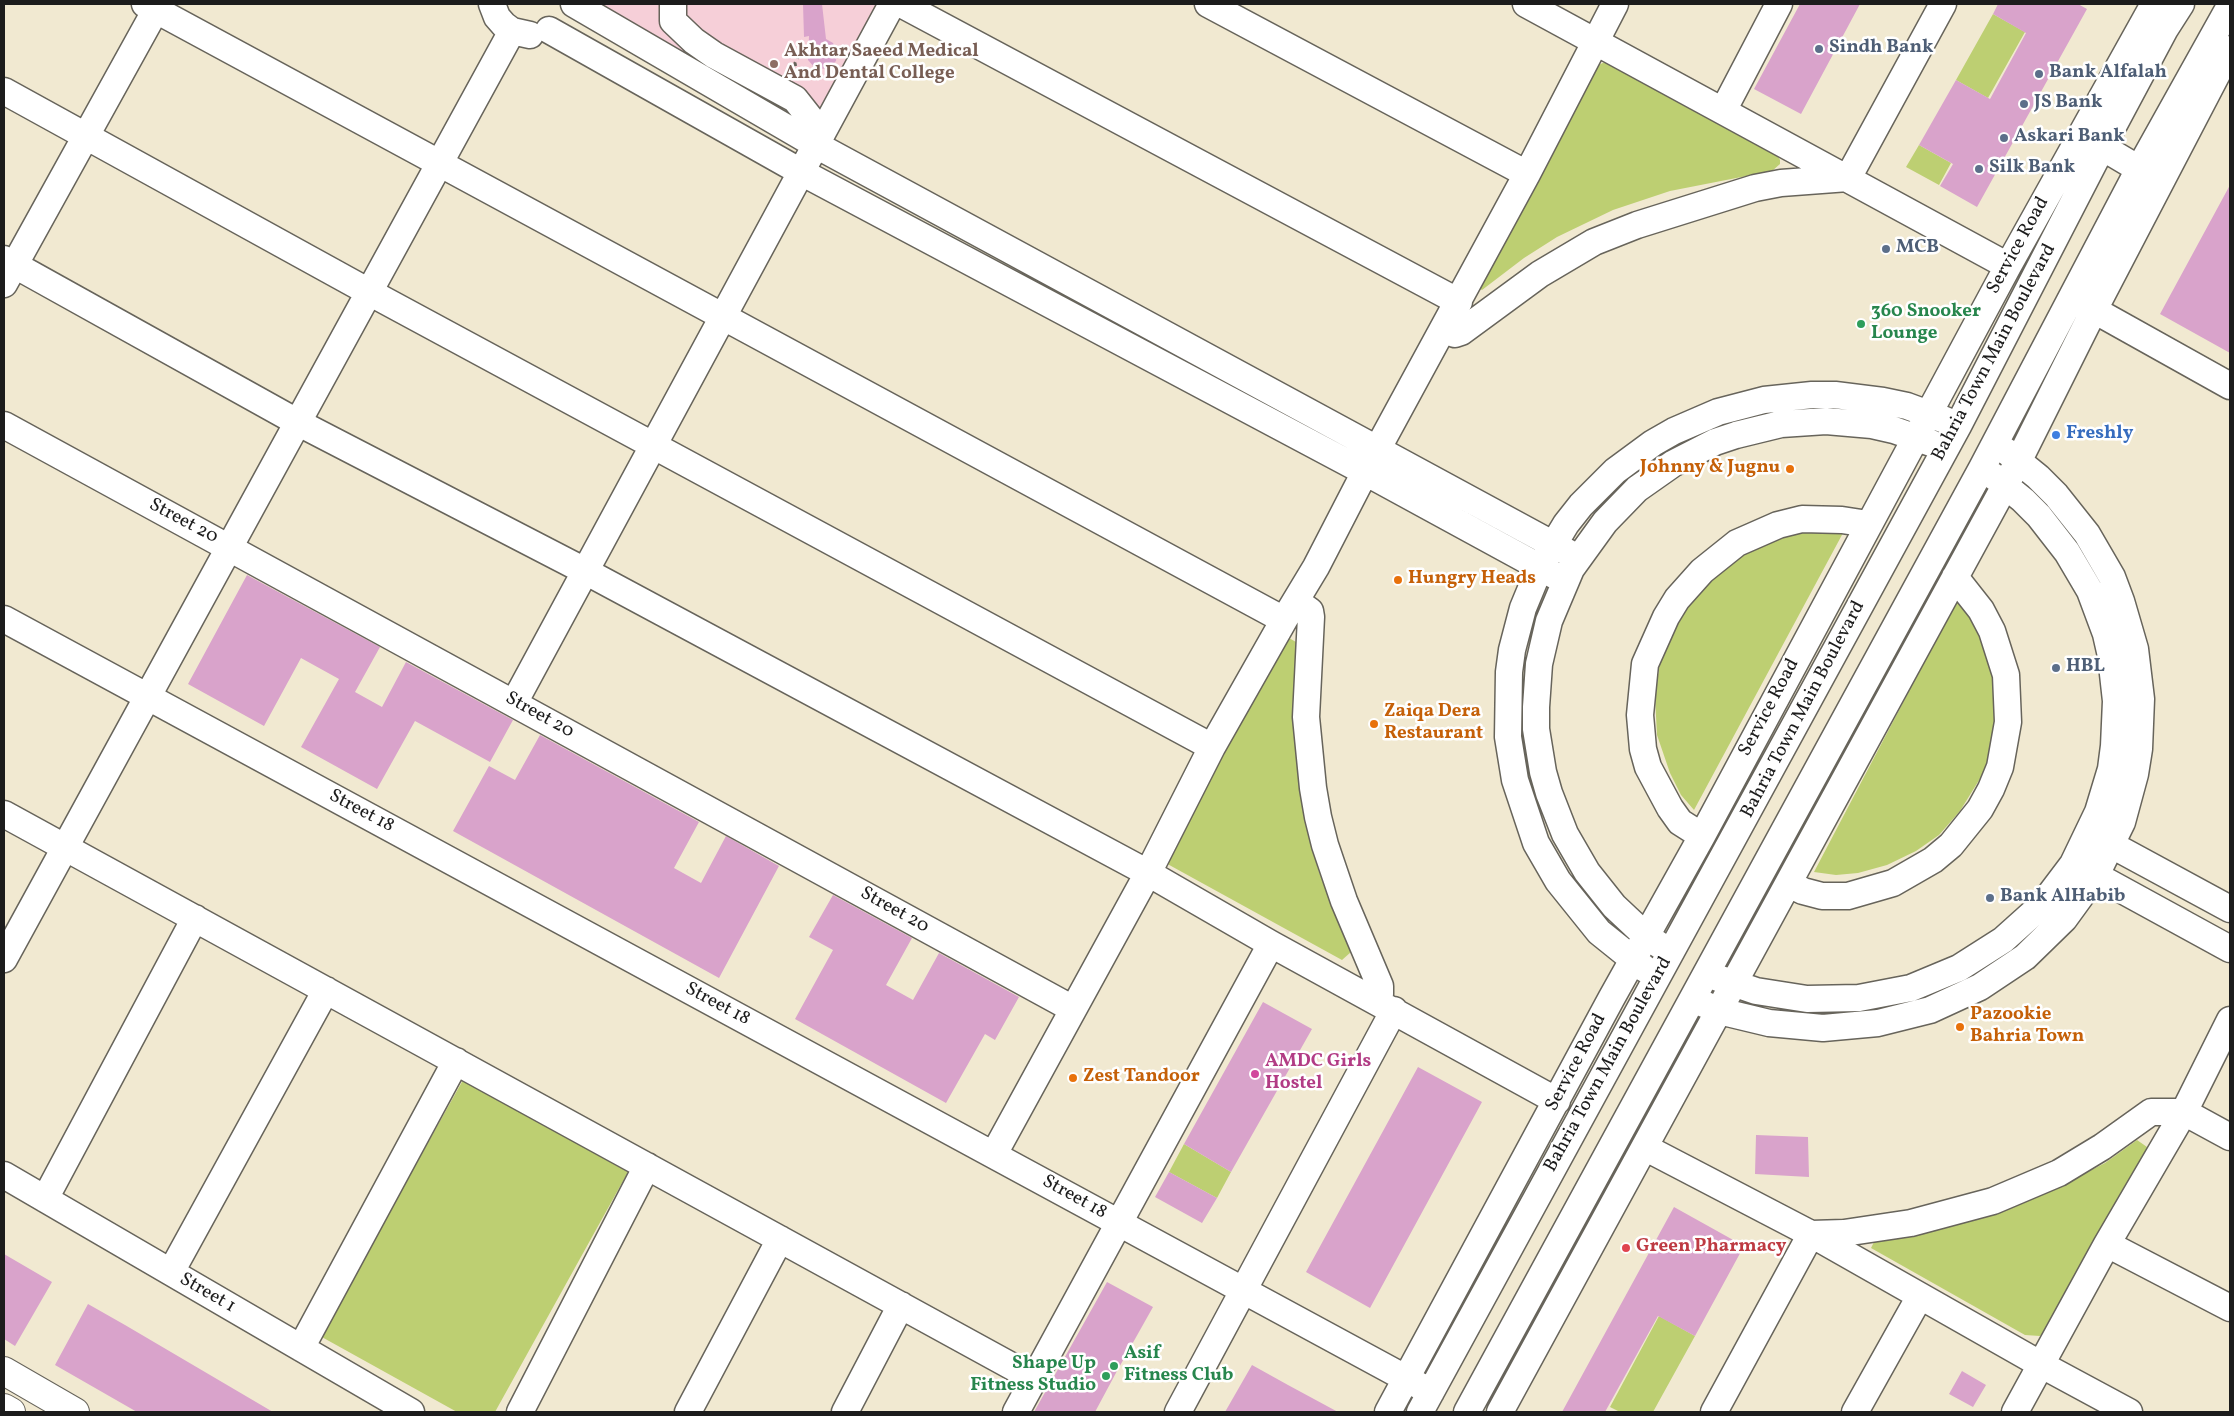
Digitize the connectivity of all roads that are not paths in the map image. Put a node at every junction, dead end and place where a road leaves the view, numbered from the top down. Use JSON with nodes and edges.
{"nodes":[{"id":1,"x":492,"y":4,"type":"edge"},
{"id":2,"x":567,"y":4,"type":"edge"},
{"id":3,"x":574,"y":4,"type":"edge"},
{"id":4,"x":673,"y":4,"type":"edge"},
{"id":5,"x":892,"y":4,"type":"edge"},
{"id":6,"x":901,"y":4,"type":"edge"},
{"id":7,"x":1208,"y":4,"type":"edge"},
{"id":8,"x":1526,"y":4,"type":"edge"},
{"id":9,"x":1615,"y":4,"type":"edge"},
{"id":10,"x":1779,"y":4,"type":"edge"},
{"id":11,"x":1943,"y":4,"type":"edge"},
{"id":12,"x":2154,"y":4,"type":"edge"},
{"id":13,"x":2178,"y":4,"type":"edge"},
{"id":14,"x":153,"y":6,"type":"edge"},
{"id":15,"x":2227,"y":19,"type":"edge"},
{"id":16,"x":549,"y":30,"type":"junction"},
{"id":17,"x":512,"y":31,"type":"junction"},
{"id":18,"x":1595,"y":40,"type":"junction"},
{"id":19,"x":2230,"y":49,"type":"edge"},
{"id":20,"x":4,"y":91,"type":"edge"},
{"id":21,"x":1723,"y":111,"type":"junction"},
{"id":22,"x":86,"y":135,"type":"junction"},
{"id":23,"x":816,"y":144,"type":"junction"},
{"id":24,"x":2102,"y":148,"type":"junction"},
{"id":25,"x":441,"y":163,"type":"junction"},
{"id":26,"x":2140,"y":169,"type":"junction"},
{"id":27,"x":801,"y":172,"type":"junction"},
{"id":28,"x":1527,"y":174,"type":"junction"},
{"id":29,"x":1848,"y":178,"type":"junction"},
{"id":30,"x":2008,"y":266,"type":"junction"},
{"id":31,"x":7,"y":269,"type":"edge"},
{"id":32,"x":369,"y":292,"type":"junction"},
{"id":33,"x":1459,"y":302,"type":"junction"},
{"id":34,"x":2094,"y":310,"type":"junction"},
{"id":35,"x":723,"y":316,"type":"junction"},
{"id":36,"x":1444,"y":330,"type":"junction"},
{"id":37,"x":2230,"y":386,"type":"edge"},
{"id":38,"x":1929,"y":414,"type":"junction"},
{"id":39,"x":297,"y":422,"type":"junction"},
{"id":40,"x":4,"y":425,"type":"edge"},
{"id":41,"x":1958,"y":426,"type":"junction"},
{"id":42,"x":1916,"y":437,"type":"junction"},
{"id":43,"x":654,"y":444,"type":"junction"},
{"id":44,"x":1995,"y":444,"type":"junction"},
{"id":45,"x":1946,"y":448,"type":"junction"},
{"id":46,"x":1378,"y":449,"type":"junction"},
{"id":47,"x":2019,"y":460,"type":"junction"},
{"id":48,"x":1982,"y":468,"type":"junction"},
{"id":49,"x":1365,"y":472,"type":"junction"},
{"id":50,"x":2006,"y":485,"type":"junction"},
{"id":51,"x":1868,"y":524,"type":"junction"},
{"id":52,"x":1553,"y":544,"type":"junction"},
{"id":53,"x":229,"y":547,"type":"junction"},
{"id":54,"x":1578,"y":558,"type":"junction"},
{"id":55,"x":1540,"y":567,"type":"junction"},
{"id":56,"x":585,"y":571,"type":"junction"},
{"id":57,"x":1955,"y":577,"type":"junction"},
{"id":58,"x":1566,"y":581,"type":"junction"},
{"id":59,"x":1290,"y":610,"type":"junction"},
{"id":60,"x":4,"y":618,"type":"edge"},
{"id":61,"x":146,"y":696,"type":"junction"},
{"id":62,"x":514,"y":703,"type":"junction"},
{"id":63,"x":1212,"y":747,"type":"junction"},
{"id":64,"x":4,"y":814,"type":"edge"},
{"id":65,"x":1702,"y":836,"type":"junction"},
{"id":66,"x":2101,"y":839,"type":"junction"},
{"id":67,"x":65,"y":846,"type":"junction"},
{"id":68,"x":2073,"y":864,"type":"junction"},
{"id":69,"x":1148,"y":873,"type":"junction"},
{"id":70,"x":2096,"y":875,"type":"junction"},
{"id":71,"x":1789,"y":884,"type":"junction"},
{"id":72,"x":2230,"y":909,"type":"edge"},
{"id":73,"x":195,"y":918,"type":"junction"},
{"id":74,"x":1646,"y":936,"type":"junction"},
{"id":75,"x":1271,"y":944,"type":"junction"},
{"id":76,"x":2230,"y":949,"type":"edge"},
{"id":77,"x":1671,"y":953,"type":"junction"},
{"id":78,"x":4,"y":960,"type":"edge"},
{"id":79,"x":1632,"y":961,"type":"junction"},
{"id":80,"x":1706,"y":973,"type":"junction"},
{"id":81,"x":1656,"y":977,"type":"junction"},
{"id":82,"x":1734,"y":984,"type":"junction"},
{"id":83,"x":326,"y":990,"type":"junction"},
{"id":84,"x":1692,"y":999,"type":"junction"},
{"id":85,"x":1386,"y":1006,"type":"junction"},
{"id":86,"x":1073,"y":1009,"type":"junction"},
{"id":87,"x":1719,"y":1010,"type":"junction"},
{"id":88,"x":2230,"y":1020,"type":"edge"},
{"id":89,"x":456,"y":1062,"type":"junction"},
{"id":90,"x":1557,"y":1101,"type":"junction"},
{"id":91,"x":2184,"y":1112,"type":"junction"},
{"id":92,"x":2230,"y":1137,"type":"edge"},
{"id":93,"x":1646,"y":1148,"type":"junction"},
{"id":94,"x":994,"y":1154,"type":"junction"},
{"id":95,"x":647,"y":1166,"type":"junction"},
{"id":96,"x":4,"y":1176,"type":"edge"},
{"id":97,"x":45,"y":1199,"type":"junction"},
{"id":98,"x":1119,"y":1223,"type":"junction"},
{"id":99,"x":1811,"y":1234,"type":"junction"},
{"id":100,"x":780,"y":1239,"type":"junction"},
{"id":101,"x":2107,"y":1244,"type":"junction"},
{"id":102,"x":171,"y":1272,"type":"junction"},
{"id":103,"x":1243,"y":1290,"type":"junction"},
{"id":104,"x":1920,"y":1296,"type":"junction"},
{"id":105,"x":901,"y":1305,"type":"junction"},
{"id":106,"x":2230,"y":1308,"type":"edge"},
{"id":107,"x":301,"y":1348,"type":"junction"},
{"id":108,"x":2040,"y":1364,"type":"junction"},
{"id":109,"x":4,"y":1370,"type":"edge"},
{"id":110,"x":1407,"y":1378,"type":"junction"},
{"id":111,"x":1035,"y":1379,"type":"junction"},
{"id":112,"x":1425,"y":1402,"type":"edge"},
{"id":113,"x":4,"y":1408,"type":"edge"},
{"id":114,"x":11,"y":1412,"type":"edge"},
{"id":115,"x":75,"y":1412,"type":"edge"},
{"id":116,"x":411,"y":1412,"type":"edge"},
{"id":117,"x":520,"y":1412,"type":"edge"},
{"id":118,"x":688,"y":1412,"type":"edge"},
{"id":119,"x":845,"y":1412,"type":"edge"},
{"id":120,"x":1016,"y":1412,"type":"edge"},
{"id":121,"x":1178,"y":1412,"type":"edge"},
{"id":122,"x":1388,"y":1412,"type":"edge"},
{"id":123,"x":1467,"y":1412,"type":"edge"},
{"id":124,"x":1500,"y":1412,"type":"edge"},
{"id":125,"x":1714,"y":1412,"type":"edge"},
{"id":126,"x":1855,"y":1412,"type":"edge"},
{"id":127,"x":2016,"y":1412,"type":"edge"},
{"id":128,"x":2129,"y":1412,"type":"edge"}],
"edges":[{"from":1,"to":17,"type":"street"},
{"from":2,"to":16,"type":"street"},
{"from":3,"to":23,"type":"street"},
{"from":4,"to":23,"type":"street"},
{"from":5,"to":23,"type":"street"},
{"from":6,"to":33,"type":"street"},
{"from":7,"to":28,"type":"street"},
{"from":8,"to":18,"type":"street"},
{"from":9,"to":18,"type":"street"},
{"from":10,"to":21,"type":"street"},
{"from":11,"to":29,"type":"street"},
{"from":12,"to":30,"type":"street","name":"Service Road"},
{"from":13,"to":24,"type":"street","name":"Bahria Town Main Boulevard"},
{"from":14,"to":22,"type":"street"},
{"from":14,"to":25,"type":"street"},
{"from":15,"to":26,"type":"street","name":"Bahria Town Main Boulevard"},
{"from":16,"to":17,"type":"street"},
{"from":16,"to":27,"type":"street"},
{"from":17,"to":25,"type":"street"},
{"from":18,"to":21,"type":"street"},
{"from":18,"to":28,"type":"street"},
{"from":19,"to":34,"type":"street"},
{"from":20,"to":22,"type":"street"},
{"from":21,"to":29,"type":"street"},
{"from":22,"to":31,"type":"street"},
{"from":22,"to":32,"type":"street"},
{"from":23,"to":27,"type":"street"},
{"from":23,"to":46,"type":"street"},
{"from":24,"to":26,"type":"street"},
{"from":24,"to":41,"type":"street","name":"Bahria Town Main Boulevard"},
{"from":25,"to":32,"type":"street"},
{"from":25,"to":35,"type":"street"},
{"from":26,"to":44,"type":"street","name":"Bahria Town Main Boulevard"},
{"from":27,"to":35,"type":"street"},
{"from":27,"to":49,"type":"street"},
{"from":28,"to":33,"type":"street"},
{"from":29,"to":30,"type":"street"},
{"from":29,"to":36,"type":"street"},
{"from":30,"to":38,"type":"street","name":"Service Road"},
{"from":31,"to":39,"type":"street"},
{"from":32,"to":39,"type":"street"},
{"from":32,"to":43,"type":"street"},
{"from":33,"to":36,"type":"street"},
{"from":34,"to":37,"type":"street"},
{"from":34,"to":47,"type":"street"},
{"from":35,"to":43,"type":"street"},
{"from":35,"to":59,"type":"street"},
{"from":36,"to":46,"type":"street"},
{"from":38,"to":41,"type":"street"},
{"from":38,"to":42,"type":"street","name":"Service Road"},
{"from":38,"to":52,"type":"street"},
{"from":39,"to":53,"type":"street"},
{"from":39,"to":56,"type":"street"},
{"from":40,"to":53,"type":"street","name":"Street 20"},
{"from":41,"to":45,"type":"street","name":"Bahria Town Main Boulevard"},
{"from":42,"to":45,"type":"street"},
{"from":42,"to":51,"type":"street","name":"Service Road"},
{"from":42,"to":54,"type":"street"},
{"from":43,"to":56,"type":"street"},
{"from":43,"to":63,"type":"street"},
{"from":44,"to":47,"type":"street"},
{"from":44,"to":48,"type":"street","name":"Bahria Town Main Boulevard"},
{"from":45,"to":77,"type":"street","name":"Bahria Town Main Boulevard"},
{"from":46,"to":49,"type":"street"},
{"from":46,"to":52,"type":"street"},
{"from":47,"to":50,"type":"street"},
{"from":47,"to":66,"type":"street"},
{"from":48,"to":50,"type":"street"},
{"from":48,"to":80,"type":"street","name":"Bahria Town Main Boulevard"},
{"from":49,"to":55,"type":"street"},
{"from":49,"to":59,"type":"street"},
{"from":50,"to":57,"type":"street"},
{"from":50,"to":66,"type":"street"},
{"from":51,"to":65,"type":"street","name":"Service Road"},
{"from":51,"to":65,"type":"street"},
{"from":52,"to":54,"type":"street"},
{"from":52,"to":55,"type":"street"},
{"from":53,"to":61,"type":"street"},
{"from":53,"to":62,"type":"street","name":"Street 20"},
{"from":54,"to":58,"type":"street"},
{"from":55,"to":58,"type":"street"},
{"from":55,"to":79,"type":"street"},
{"from":56,"to":62,"type":"street"},
{"from":56,"to":69,"type":"street"},
{"from":57,"to":71,"type":"street"},
{"from":57,"to":71,"type":"street"},
{"from":58,"to":74,"type":"street"},
{"from":59,"to":63,"type":"street"},
{"from":59,"to":85,"type":"street"},
{"from":60,"to":61,"type":"street","name":"Street 18"},
{"from":61,"to":67,"type":"street"},
{"from":61,"to":94,"type":"street","name":"Street 18"},
{"from":62,"to":86,"type":"street","name":"Street 20"},
{"from":63,"to":69,"type":"street"},
{"from":64,"to":67,"type":"street"},
{"from":65,"to":74,"type":"street","name":"Service Road"},
{"from":66,"to":68,"type":"street"},
{"from":66,"to":70,"type":"street"},
{"from":66,"to":72,"type":"street"},
{"from":67,"to":73,"type":"street"},
{"from":67,"to":78,"type":"street"},
{"from":68,"to":70,"type":"street"},
{"from":68,"to":82,"type":"street"},
{"from":69,"to":75,"type":"street"},
{"from":69,"to":86,"type":"street"},
{"from":70,"to":76,"type":"street"},
{"from":70,"to":87,"type":"street"},
{"from":71,"to":82,"type":"street"},
{"from":73,"to":83,"type":"street"},
{"from":73,"to":97,"type":"street"},
{"from":74,"to":77,"type":"street"},
{"from":74,"to":79,"type":"street","name":"Service Road"},
{"from":75,"to":85,"type":"street"},
{"from":75,"to":98,"type":"street"},
{"from":77,"to":81,"type":"street","name":"Bahria Town Main Boulevard"},
{"from":79,"to":81,"type":"street"},
{"from":79,"to":90,"type":"street","name":"Service Road"},
{"from":80,"to":82,"type":"street"},
{"from":80,"to":84,"type":"street","name":"Bahria Town Main Boulevard"},
{"from":81,"to":112,"type":"street","name":"Bahria Town Main Boulevard"},
{"from":82,"to":87,"type":"street"},
{"from":83,"to":89,"type":"street"},
{"from":83,"to":102,"type":"street"},
{"from":84,"to":87,"type":"street"},
{"from":84,"to":123,"type":"street","name":"Bahria Town Main Boulevard"},
{"from":85,"to":90,"type":"street"},
{"from":85,"to":103,"type":"street"},
{"from":86,"to":94,"type":"street"},
{"from":87,"to":93,"type":"street"},
{"from":88,"to":91,"type":"street"},
{"from":89,"to":95,"type":"street"},
{"from":89,"to":107,"type":"street"},
{"from":90,"to":110,"type":"street","name":"Service Road"},
{"from":91,"to":92,"type":"street"},
{"from":91,"to":99,"type":"street"},
{"from":91,"to":101,"type":"street"},
{"from":93,"to":99,"type":"street"},
{"from":93,"to":124,"type":"street"},
{"from":94,"to":98,"type":"street","name":"Street 18"},
{"from":95,"to":100,"type":"street"},
{"from":95,"to":117,"type":"street"},
{"from":96,"to":97,"type":"street","name":"Street 1"},
{"from":97,"to":102,"type":"street","name":"Street 1"},
{"from":98,"to":103,"type":"street","name":"Street 18"},
{"from":98,"to":111,"type":"street"},
{"from":99,"to":104,"type":"street"},
{"from":99,"to":125,"type":"street"},
{"from":100,"to":105,"type":"street"},
{"from":100,"to":118,"type":"street"},
{"from":101,"to":106,"type":"street"},
{"from":101,"to":108,"type":"street"},
{"from":102,"to":107,"type":"street","name":"Street 1"},
{"from":103,"to":110,"type":"street","name":"Street 18"},
{"from":103,"to":121,"type":"street"},
{"from":104,"to":108,"type":"street"},
{"from":104,"to":126,"type":"street"},
{"from":105,"to":111,"type":"street"},
{"from":105,"to":119,"type":"street"},
{"from":107,"to":116,"type":"street","name":"Street 1"},
{"from":108,"to":127,"type":"street"},
{"from":108,"to":128,"type":"street"},
{"from":109,"to":115,"type":"main road"},
{"from":110,"to":112,"type":"street","name":"Street 18"},
{"from":110,"to":122,"type":"street","name":"Service Road"},
{"from":111,"to":120,"type":"street"},
{"from":113,"to":114,"type":"main road"}]}
